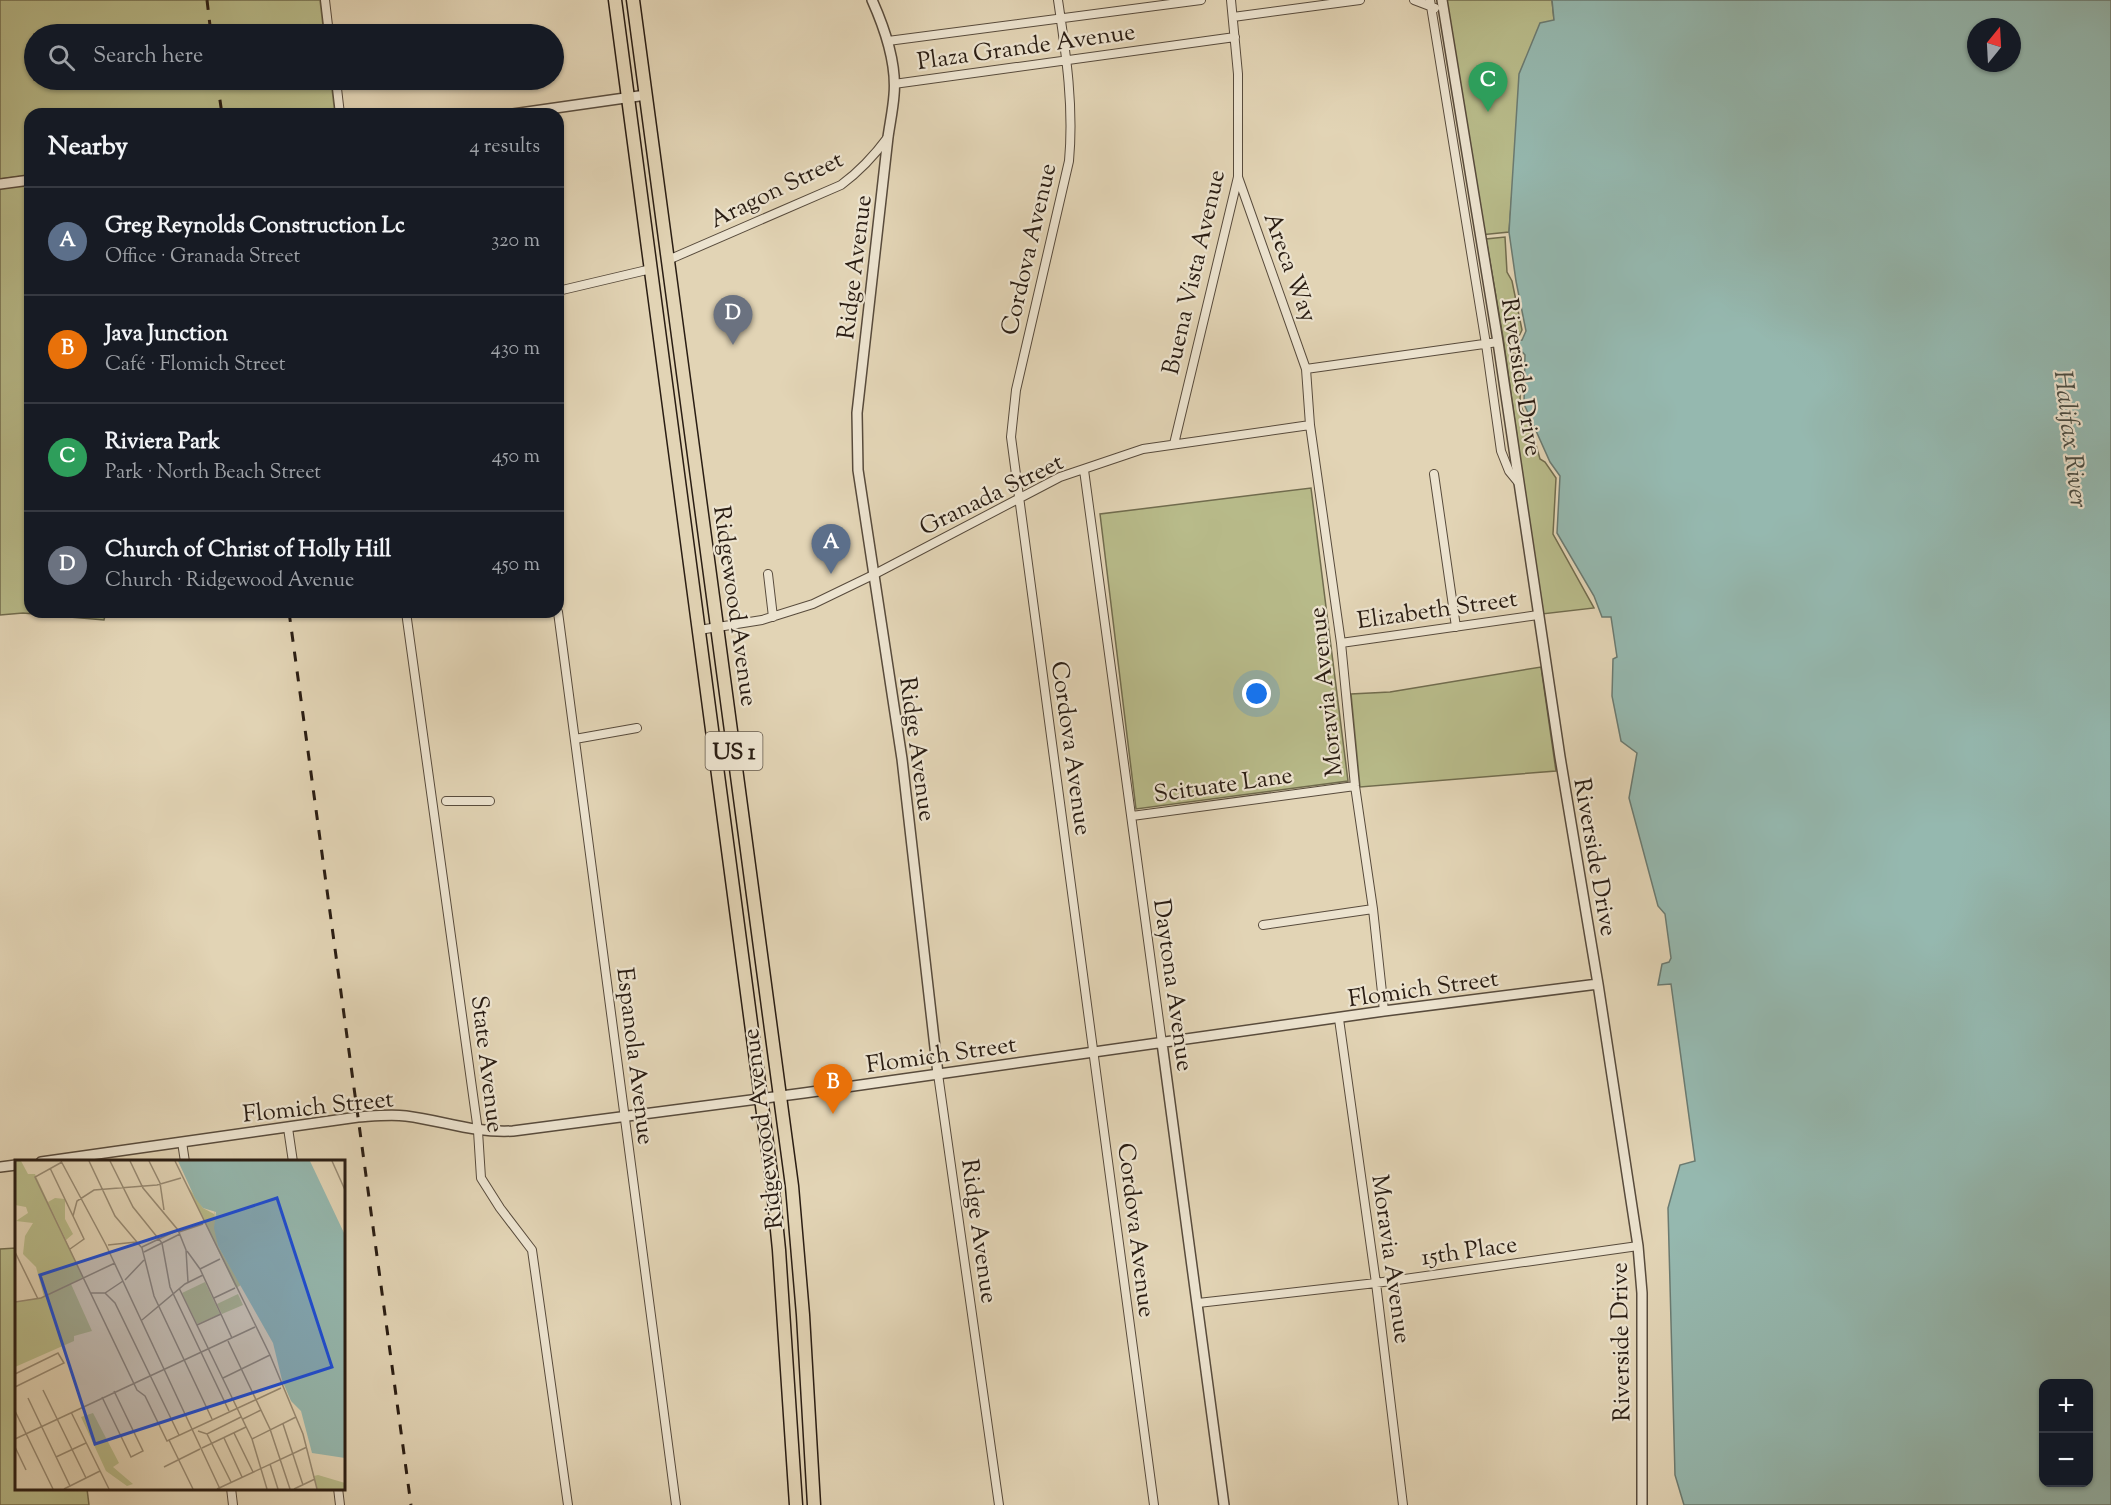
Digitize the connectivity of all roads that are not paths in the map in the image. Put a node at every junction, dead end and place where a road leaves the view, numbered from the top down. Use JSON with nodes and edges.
{"nodes":[{"id":1,"x":325,"y":0,"type":"edge"},
{"id":2,"x":615,"y":0,"type":"edge"},
{"id":3,"x":633,"y":0,"type":"edge"},
{"id":4,"x":872,"y":0,"type":"edge"},
{"id":5,"x":1058,"y":0,"type":"edge"},
{"id":6,"x":1201,"y":0,"type":"edge"},
{"id":7,"x":1231,"y":0,"type":"edge"},
{"id":8,"x":1360,"y":0,"type":"edge"},
{"id":9,"x":1414,"y":0,"type":"edge"},
{"id":10,"x":1442,"y":0,"type":"edge"},
{"id":11,"x":1431,"y":3,"type":"edge"},
{"id":12,"x":1444,"y":12,"type":"junction"},
{"id":13,"x":1233,"y":17,"type":"junction"},
{"id":14,"x":1060,"y":18,"type":"junction"},
{"id":15,"x":328,"y":24,"type":"edge"},
{"id":16,"x":1235,"y":37,"type":"junction"},
{"id":17,"x":888,"y":41,"type":"junction"},
{"id":18,"x":1066,"y":59,"type":"junction"},
{"id":19,"x":894,"y":84,"type":"junction"},
{"id":20,"x":337,"y":90,"type":"edge"},
{"id":21,"x":646,"y":95,"type":"junction"},
{"id":22,"x":628,"y":98,"type":"junction"},
{"id":23,"x":339,"y":108,"type":"edge"},
{"id":24,"x":556,"y":108,"type":"edge"},
{"id":25,"x":888,"y":137,"type":"junction"},
{"id":26,"x":1238,"y":177,"type":"junction"},
{"id":27,"x":24,"y":181,"type":"edge"},
{"id":28,"x":0,"y":184,"type":"edge"},
{"id":29,"x":668,"y":260,"type":"junction"},
{"id":30,"x":651,"y":269,"type":"junction"},
{"id":31,"x":564,"y":290,"type":"edge"},
{"id":32,"x":1498,"y":342,"type":"junction"},
{"id":33,"x":1486,"y":344,"type":"junction"},
{"id":34,"x":1306,"y":369,"type":"junction"},
{"id":35,"x":1310,"y":424,"type":"junction"},
{"id":36,"x":1174,"y":444,"type":"junction"},
{"id":37,"x":1084,"y":470,"type":"junction"},
{"id":38,"x":1434,"y":474,"type":"dead end"},
{"id":39,"x":1518,"y":482,"type":"junction"},
{"id":40,"x":1017,"y":498,"type":"junction"},
{"id":41,"x":768,"y":574,"type":"dead end"},
{"id":42,"x":873,"y":575,"type":"junction"},
{"id":43,"x":1538,"y":615,"type":"junction"},
{"id":44,"x":773,"y":616,"type":"junction"},
{"id":45,"x":407,"y":618,"type":"edge"},
{"id":46,"x":559,"y":618,"type":"edge"},
{"id":47,"x":718,"y":627,"type":"junction"},
{"id":48,"x":1456,"y":627,"type":"junction"},
{"id":49,"x":699,"y":630,"type":"junction"},
{"id":50,"x":1341,"y":643,"type":"junction"},
{"id":51,"x":636,"y":728,"type":"dead end"},
{"id":52,"x":575,"y":739,"type":"junction"},
{"id":53,"x":1354,"y":786,"type":"junction"},
{"id":54,"x":446,"y":801,"type":"dead end"},
{"id":55,"x":490,"y":801,"type":"dead end"},
{"id":56,"x":1132,"y":816,"type":"junction"},
{"id":57,"x":1373,"y":909,"type":"junction"},
{"id":58,"x":1263,"y":925,"type":"dead end"},
{"id":59,"x":1598,"y":984,"type":"junction"},
{"id":60,"x":1384,"y":1011,"type":"junction"},
{"id":61,"x":1339,"y":1019,"type":"junction"},
{"id":62,"x":1162,"y":1043,"type":"junction"},
{"id":63,"x":1094,"y":1053,"type":"junction"},
{"id":64,"x":938,"y":1074,"type":"junction"},
{"id":65,"x":781,"y":1096,"type":"junction"},
{"id":66,"x":762,"y":1098,"type":"junction"},
{"id":67,"x":624,"y":1116,"type":"junction"},
{"id":68,"x":288,"y":1128,"type":"junction"},
{"id":69,"x":478,"y":1131,"type":"junction"},
{"id":70,"x":182,"y":1142,"type":"junction"},
{"id":71,"x":48,"y":1160,"type":"edge"},
{"id":72,"x":185,"y":1160,"type":"edge"},
{"id":73,"x":293,"y":1160,"type":"edge"},
{"id":74,"x":15,"y":1165,"type":"edge"},
{"id":75,"x":0,"y":1167,"type":"edge"},
{"id":76,"x":1638,"y":1246,"type":"junction"},
{"id":77,"x":1376,"y":1283,"type":"junction"},
{"id":78,"x":1198,"y":1303,"type":"junction"},
{"id":79,"x":231,"y":1490,"type":"edge"},
{"id":80,"x":338,"y":1490,"type":"edge"},
{"id":81,"x":233,"y":1505,"type":"edge"},
{"id":82,"x":340,"y":1505,"type":"edge"},
{"id":83,"x":568,"y":1505,"type":"edge"},
{"id":84,"x":676,"y":1505,"type":"edge"},
{"id":85,"x":796,"y":1505,"type":"edge"},
{"id":86,"x":814,"y":1505,"type":"edge"},
{"id":87,"x":999,"y":1505,"type":"edge"},
{"id":88,"x":1154,"y":1505,"type":"edge"},
{"id":89,"x":1224,"y":1505,"type":"edge"},
{"id":90,"x":1403,"y":1505,"type":"edge"},
{"id":91,"x":1642,"y":1505,"type":"edge"}],
"edges":[{"from":1,"to":15,"type":"street"},
{"from":2,"to":22,"type":"main road","name":"Ridgewood Avenue","number":"US 1"},
{"from":3,"to":21,"type":"main road","name":"Ridgewood Avenue","number":"US 1"},
{"from":4,"to":17,"type":"street","name":"Ridge Avenue"},
{"from":5,"to":14,"type":"street","name":"Cordova Avenue"},
{"from":6,"to":14,"type":"street","name":"Plaza Grande Avenue"},
{"from":7,"to":13,"type":"street","name":"Buena Vista Avenue"},
{"from":8,"to":13,"type":"street"},
{"from":9,"to":11,"type":"street"},
{"from":10,"to":12,"type":"street","name":"Riverside Drive"},
{"from":11,"to":12,"type":"street"},
{"from":11,"to":33,"type":"street"},
{"from":12,"to":32,"type":"street","name":"Riverside Drive"},
{"from":13,"to":16,"type":"street","name":"Buena Vista Avenue"},
{"from":14,"to":17,"type":"street","name":"Plaza Grande Avenue"},
{"from":14,"to":18,"type":"street","name":"Cordova Avenue"},
{"from":16,"to":18,"type":"street","name":"Plaza Grande Avenue"},
{"from":16,"to":26,"type":"street","name":"Buena Vista Avenue"},
{"from":17,"to":19,"type":"street","name":"Ridge Avenue"},
{"from":18,"to":19,"type":"street","name":"Plaza Grande Avenue"},
{"from":18,"to":40,"type":"street","name":"Cordova Avenue"},
{"from":19,"to":25,"type":"street","name":"Ridge Avenue"},
{"from":20,"to":23,"type":"street"},
{"from":21,"to":22,"type":"street"},
{"from":21,"to":29,"type":"main road","name":"Ridgewood Avenue","number":"US 1"},
{"from":22,"to":24,"type":"street"},
{"from":22,"to":30,"type":"main road","name":"Ridgewood Avenue","number":"US 1"},
{"from":25,"to":29,"type":"street","name":"Aragon Street"},
{"from":25,"to":42,"type":"street","name":"Ridge Avenue"},
{"from":26,"to":34,"type":"street","name":"Areca Way"},
{"from":26,"to":36,"type":"street","name":"Buena Vista Avenue"},
{"from":27,"to":28,"type":"street"},
{"from":29,"to":47,"type":"main road","name":"Ridgewood Avenue","number":"US 1"},
{"from":30,"to":31,"type":"street"},
{"from":30,"to":49,"type":"main road","name":"Ridgewood Avenue","number":"US 1"},
{"from":32,"to":33,"type":"street"},
{"from":32,"to":39,"type":"street","name":"Riverside Drive"},
{"from":33,"to":34,"type":"street"},
{"from":33,"to":39,"type":"street"},
{"from":34,"to":35,"type":"street","name":"Moravia Avenue"},
{"from":35,"to":36,"type":"street","name":"Granada Street"},
{"from":35,"to":50,"type":"street","name":"Moravia Avenue"},
{"from":36,"to":37,"type":"street","name":"Granada Street"},
{"from":37,"to":40,"type":"street","name":"Granada Street"},
{"from":37,"to":56,"type":"street","name":"Daytona Avenue"},
{"from":38,"to":48,"type":"street"},
{"from":39,"to":43,"type":"street","name":"Riverside Drive"},
{"from":40,"to":42,"type":"street","name":"Granada Street"},
{"from":40,"to":63,"type":"street","name":"Cordova Avenue"},
{"from":41,"to":44,"type":"street"},
{"from":42,"to":44,"type":"street","name":"Granada Street"},
{"from":42,"to":64,"type":"street","name":"Ridge Avenue"},
{"from":43,"to":48,"type":"street","name":"Elizabeth Street"},
{"from":43,"to":59,"type":"street","name":"Riverside Drive"},
{"from":44,"to":47,"type":"street","name":"Granada Street"},
{"from":45,"to":69,"type":"street","name":"State Avenue"},
{"from":46,"to":52,"type":"street","name":"Espanola Avenue"},
{"from":47,"to":49,"type":"street","name":"Granada Street"},
{"from":47,"to":65,"type":"main road","name":"Ridgewood Avenue","number":"US 1"},
{"from":48,"to":50,"type":"street","name":"Elizabeth Street"},
{"from":49,"to":66,"type":"main road","name":"Ridgewood Avenue","number":"US 1"},
{"from":50,"to":53,"type":"street","name":"Moravia Avenue"},
{"from":51,"to":52,"type":"street"},
{"from":52,"to":67,"type":"street","name":"Espanola Avenue"},
{"from":53,"to":56,"type":"street","name":"Scituate Lane"},
{"from":53,"to":57,"type":"street","name":"Moravia Avenue"},
{"from":54,"to":55,"type":"street"},
{"from":56,"to":62,"type":"street","name":"Daytona Avenue"},
{"from":57,"to":58,"type":"street"},
{"from":57,"to":60,"type":"street","name":"Moravia Avenue"},
{"from":59,"to":60,"type":"street","name":"Flomich Street"},
{"from":59,"to":76,"type":"street","name":"Riverside Drive"},
{"from":60,"to":61,"type":"street","name":"Flomich Street"},
{"from":61,"to":62,"type":"street","name":"Flomich Street"},
{"from":61,"to":77,"type":"street","name":"Moravia Avenue"},
{"from":62,"to":63,"type":"street","name":"Flomich Street"},
{"from":62,"to":78,"type":"street","name":"Daytona Avenue"},
{"from":63,"to":64,"type":"street","name":"Flomich Street"},
{"from":63,"to":88,"type":"street","name":"Cordova Avenue"},
{"from":64,"to":65,"type":"street","name":"Flomich Street"},
{"from":64,"to":87,"type":"street","name":"Ridge Avenue"},
{"from":65,"to":66,"type":"street","name":"Flomich Street"},
{"from":65,"to":86,"type":"main road","name":"Ridgewood Avenue","number":"US 1"},
{"from":66,"to":67,"type":"street","name":"Flomich Street"},
{"from":66,"to":85,"type":"main road","name":"Ridgewood Avenue","number":"US 1"},
{"from":67,"to":69,"type":"street","name":"Flomich Street"},
{"from":67,"to":84,"type":"street","name":"Espanola Avenue"},
{"from":68,"to":69,"type":"street","name":"Flomich Street"},
{"from":68,"to":70,"type":"street","name":"Flomich Street"},
{"from":68,"to":73,"type":"street"},
{"from":69,"to":83,"type":"street","name":"State Avenue"},
{"from":70,"to":71,"type":"street","name":"Flomich Street"},
{"from":70,"to":72,"type":"street"},
{"from":74,"to":75,"type":"street"},
{"from":76,"to":77,"type":"street","name":"15th Place"},
{"from":76,"to":91,"type":"street","name":"Riverside Drive"},
{"from":77,"to":78,"type":"street","name":"15th Place"},
{"from":77,"to":90,"type":"street","name":"Moravia Avenue"},
{"from":78,"to":89,"type":"street","name":"Daytona Avenue"},
{"from":79,"to":81,"type":"street"},
{"from":80,"to":82,"type":"street"}]}
